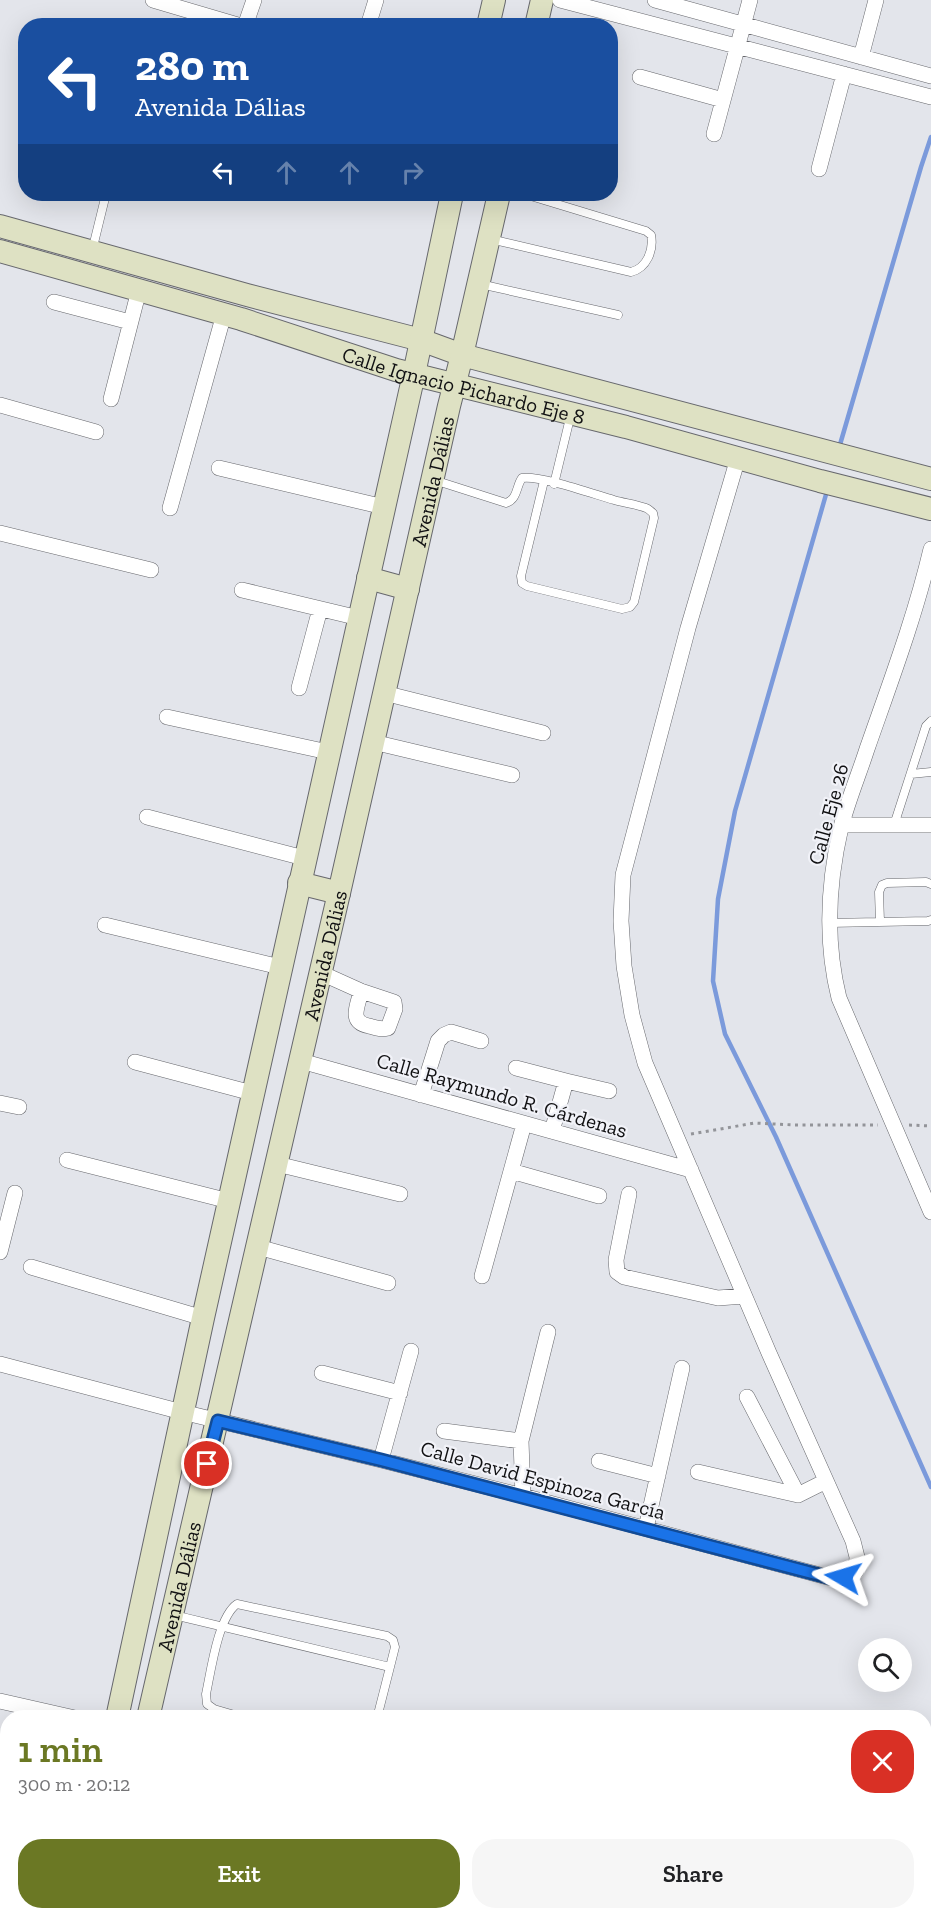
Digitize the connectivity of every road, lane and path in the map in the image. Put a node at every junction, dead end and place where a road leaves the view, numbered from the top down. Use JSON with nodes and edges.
{"nodes":[{"id":1,"x":153,"y":0,"type":"edge"},
{"id":2,"x":254,"y":0,"type":"edge"},
{"id":3,"x":376,"y":0,"type":"edge"},
{"id":4,"x":494,"y":0,"type":"edge"},
{"id":5,"x":542,"y":0,"type":"edge"},
{"id":6,"x":560,"y":0,"type":"edge"},
{"id":7,"x":655,"y":0,"type":"edge"},
{"id":8,"x":750,"y":0,"type":"edge"},
{"id":9,"x":876,"y":0,"type":"edge"},
{"id":10,"x":215,"y":18,"type":"edge"},
{"id":11,"x":246,"y":18,"type":"edge"},
{"id":12,"x":370,"y":18,"type":"edge"},
{"id":13,"x":490,"y":18,"type":"edge"},
{"id":14,"x":538,"y":18,"type":"edge"},
{"id":15,"x":744,"y":25,"type":"junction"},
{"id":16,"x":738,"y":46,"type":"junction"},
{"id":17,"x":861,"y":57,"type":"junction"},
{"id":18,"x":844,"y":74,"type":"junction"},
{"id":19,"x":931,"y":76,"type":"edge"},
{"id":20,"x":640,"y":77,"type":"dead end"},
{"id":21,"x":931,"y":97,"type":"edge"},
{"id":22,"x":723,"y":100,"type":"junction"},
{"id":23,"x":714,"y":134,"type":"dead end"},
{"id":24,"x":819,"y":169,"type":"dead end"},
{"id":25,"x":104,"y":201,"type":"edge"},
{"id":26,"x":451,"y":201,"type":"edge"},
{"id":27,"x":497,"y":201,"type":"edge"},
{"id":28,"x":547,"y":201,"type":"edge"},
{"id":29,"x":0,"y":226,"type":"edge"},
{"id":30,"x":489,"y":239,"type":"junction"},
{"id":31,"x":0,"y":251,"type":"edge"},
{"id":32,"x":92,"y":252,"type":"junction"},
{"id":33,"x":478,"y":284,"type":"junction"},
{"id":34,"x":139,"y":290,"type":"junction"},
{"id":35,"x":54,"y":302,"type":"dead end"},
{"id":36,"x":224,"y":314,"type":"junction"},
{"id":37,"x":618,"y":315,"type":"dead end"},
{"id":38,"x":130,"y":322,"type":"junction"},
{"id":39,"x":421,"y":340,"type":"junction"},
{"id":40,"x":462,"y":355,"type":"junction"},
{"id":41,"x":414,"y":374,"type":"junction"},
{"id":42,"x":454,"y":384,"type":"junction"},
{"id":43,"x":111,"y":399,"type":"dead end"},
{"id":44,"x":632,"y":400,"type":"junction"},
{"id":45,"x":0,"y":405,"type":"edge"},
{"id":46,"x":572,"y":413,"type":"junction"},
{"id":47,"x":626,"y":427,"type":"junction"},
{"id":48,"x":96,"y":432,"type":"dead end"},
{"id":49,"x":738,"y":458,"type":"junction"},
{"id":50,"x":219,"y":468,"type":"dead end"},
{"id":51,"x":432,"y":479,"type":"junction"},
{"id":52,"x":931,"y":479,"type":"edge"},
{"id":53,"x":544,"y":481,"type":"junction"},
{"id":54,"x":554,"y":484,"type":"junction"},
{"id":55,"x":384,"y":507,"type":"junction"},
{"id":56,"x":170,"y":508,"type":"dead end"},
{"id":57,"x":928,"y":513,"type":"edge"},
{"id":58,"x":0,"y":533,"type":"edge"},
{"id":59,"x":931,"y":549,"type":"edge"},
{"id":60,"x":152,"y":570,"type":"dead end"},
{"id":61,"x":368,"y":578,"type":"junction"},
{"id":62,"x":408,"y":589,"type":"junction"},
{"id":63,"x":242,"y":590,"type":"dead end"},
{"id":64,"x":925,"y":591,"type":"edge"},
{"id":65,"x":320,"y":609,"type":"junction"},
{"id":66,"x":359,"y":618,"type":"junction"},
{"id":67,"x":299,"y":688,"type":"dead end"},
{"id":68,"x":384,"y":693,"type":"junction"},
{"id":69,"x":167,"y":717,"type":"dead end"},
{"id":70,"x":931,"y":721,"type":"edge"},
{"id":71,"x":543,"y":733,"type":"dead end"},
{"id":72,"x":374,"y":742,"type":"junction"},
{"id":73,"x":328,"y":752,"type":"junction"},
{"id":74,"x":931,"y":772,"type":"edge"},
{"id":75,"x":911,"y":774,"type":"junction"},
{"id":76,"x":512,"y":775,"type":"dead end"},
{"id":77,"x":147,"y":817,"type":"dead end"},
{"id":78,"x":842,"y":825,"type":"junction"},
{"id":79,"x":894,"y":825,"type":"junction"},
{"id":80,"x":931,"y":825,"type":"edge"},
{"id":81,"x":304,"y":858,"type":"junction"},
{"id":82,"x":299,"y":883,"type":"junction"},
{"id":83,"x":931,"y":884,"type":"edge"},
{"id":84,"x":339,"y":893,"type":"junction"},
{"id":85,"x":931,"y":920,"type":"edge"},
{"id":86,"x":880,"y":922,"type":"junction"},
{"id":87,"x":829,"y":923,"type":"junction"},
{"id":88,"x":105,"y":925,"type":"dead end"},
{"id":89,"x":280,"y":967,"type":"junction"},
{"id":90,"x":321,"y":973,"type":"junction"},
{"id":91,"x":362,"y":991,"type":"dead end"},
{"id":92,"x":481,"y":1041,"type":"dead end"},
{"id":93,"x":301,"y":1061,"type":"junction"},
{"id":94,"x":135,"y":1062,"type":"dead end"},
{"id":95,"x":516,"y":1068,"type":"dead end"},
{"id":96,"x":566,"y":1081,"type":"junction"},
{"id":97,"x":609,"y":1091,"type":"dead end"},
{"id":98,"x":252,"y":1093,"type":"junction"},
{"id":99,"x":421,"y":1095,"type":"junction"},
{"id":100,"x":0,"y":1103,"type":"edge"},
{"id":101,"x":19,"y":1107,"type":"dead end"},
{"id":102,"x":524,"y":1124,"type":"junction"},
{"id":103,"x":893,"y":1125,"type":"junction"},
{"id":104,"x":931,"y":1126,"type":"edge"},
{"id":105,"x":552,"y":1131,"type":"junction"},
{"id":106,"x":676,"y":1136,"type":"junction"},
{"id":107,"x":66,"y":1160,"type":"dead end"},
{"id":108,"x":277,"y":1164,"type":"junction"},
{"id":109,"x":691,"y":1170,"type":"junction"},
{"id":110,"x":511,"y":1171,"type":"junction"},
{"id":111,"x":15,"y":1193,"type":"dead end"},
{"id":112,"x":400,"y":1194,"type":"dead end"},
{"id":113,"x":629,"y":1194,"type":"dead end"},
{"id":114,"x":599,"y":1196,"type":"dead end"},
{"id":115,"x":226,"y":1212,"type":"junction"},
{"id":116,"x":931,"y":1212,"type":"edge"},
{"id":117,"x":259,"y":1239,"type":"junction"},
{"id":118,"x":0,"y":1252,"type":"edge"},
{"id":119,"x":31,"y":1267,"type":"dead end"},
{"id":120,"x":482,"y":1276,"type":"dead end"},
{"id":121,"x":388,"y":1283,"type":"dead end"},
{"id":122,"x":744,"y":1296,"type":"junction"},
{"id":123,"x":203,"y":1318,"type":"junction"},
{"id":124,"x":548,"y":1332,"type":"dead end"},
{"id":125,"x":411,"y":1351,"type":"dead end"},
{"id":126,"x":0,"y":1364,"type":"edge"},
{"id":127,"x":682,"y":1368,"type":"dead end"},
{"id":128,"x":322,"y":1373,"type":"dead end"},
{"id":129,"x":400,"y":1393,"type":"junction"},
{"id":130,"x":747,"y":1397,"type":"dead end"},
{"id":131,"x":182,"y":1412,"type":"junction"},
{"id":132,"x":218,"y":1421,"type":"junction"},
{"id":133,"x":444,"y":1431,"type":"dead end"},
{"id":134,"x":521,"y":1441,"type":"junction"},
{"id":135,"x":381,"y":1460,"type":"junction"},
{"id":136,"x":599,"y":1461,"type":"dead end"},
{"id":137,"x":698,"y":1472,"type":"dead end"},
{"id":138,"x":658,"y":1476,"type":"junction"},
{"id":139,"x":826,"y":1481,"type":"junction"},
{"id":140,"x":798,"y":1495,"type":"junction"},
{"id":141,"x":523,"y":1496,"type":"junction"},
{"id":142,"x":646,"y":1528,"type":"junction"},
{"id":143,"x":172,"y":1614,"type":"junction"},
{"id":144,"x":223,"y":1626,"type":"junction"},
{"id":145,"x":390,"y":1667,"type":"junction"},
{"id":146,"x":0,"y":1701,"type":"edge"},
{"id":147,"x":40,"y":1710,"type":"edge"},
{"id":148,"x":119,"y":1710,"type":"edge"},
{"id":149,"x":150,"y":1710,"type":"edge"},
{"id":150,"x":214,"y":1710,"type":"edge"},
{"id":151,"x":379,"y":1710,"type":"edge"}],
"edges":[{"from":1,"to":10,"type":"street"},
{"from":2,"to":11,"type":"street"},
{"from":3,"to":12,"type":"street"},
{"from":4,"to":13,"type":"main road"},
{"from":5,"to":14,"type":"main road"},
{"from":6,"to":16,"type":"street"},
{"from":7,"to":15,"type":"street"},
{"from":8,"to":15,"type":"street"},
{"from":9,"to":17,"type":"street"},
{"from":15,"to":16,"type":"street"},
{"from":15,"to":17,"type":"street"},
{"from":16,"to":18,"type":"street"},
{"from":16,"to":22,"type":"street"},
{"from":17,"to":19,"type":"street"},
{"from":18,"to":21,"type":"street"},
{"from":18,"to":24,"type":"street"},
{"from":20,"to":22,"type":"street"},
{"from":22,"to":23,"type":"street"},
{"from":25,"to":32,"type":"lane"},
{"from":26,"to":39,"type":"main road","name":"Avenida Dálias"},
{"from":27,"to":30,"type":"main road","name":"Avenida Dálias"},
{"from":28,"to":30,"type":"lane"},
{"from":29,"to":32,"type":"main road","name":"Calle Ignacio Pichardo Eje 8"},
{"from":30,"to":33,"type":"main road","name":"Avenida Dálias"},
{"from":31,"to":34,"type":"main road","name":"Calle Ignacio Pichardo Eje 8"},
{"from":32,"to":39,"type":"main road","name":"Calle Ignacio Pichardo Eje 8"},
{"from":33,"to":37,"type":"lane"},
{"from":33,"to":40,"type":"main road","name":"Avenida Dálias"},
{"from":34,"to":36,"type":"main road","name":"Calle Ignacio Pichardo Eje 8"},
{"from":34,"to":38,"type":"street"},
{"from":35,"to":38,"type":"street"},
{"from":36,"to":41,"type":"main road","name":"Calle Ignacio Pichardo Eje 8"},
{"from":36,"to":56,"type":"street"},
{"from":38,"to":43,"type":"street"},
{"from":39,"to":40,"type":"main road","name":"Calle Ignacio Pichardo Eje 8"},
{"from":39,"to":41,"type":"main road","name":"Avenida Dálias"},
{"from":40,"to":42,"type":"main road","name":"Avenida Dálias"},
{"from":40,"to":44,"type":"main road","name":"Calle Ignacio Pichardo Eje 8"},
{"from":41,"to":42,"type":"main road","name":"Calle Ignacio Pichardo Eje 8"},
{"from":41,"to":55,"type":"main road","name":"Avenida Dálias"},
{"from":42,"to":46,"type":"main road","name":"Calle Ignacio Pichardo Eje 8"},
{"from":42,"to":51,"type":"main road","name":"Avenida Dálias"},
{"from":44,"to":47,"type":"main road"},
{"from":44,"to":52,"type":"main road","name":"Calle Ignacio Pichardo Eje 8"},
{"from":45,"to":48,"type":"street"},
{"from":46,"to":47,"type":"main road","name":"Calle Ignacio Pichardo Eje 8"},
{"from":46,"to":54,"type":"lane"},
{"from":47,"to":49,"type":"main road","name":"Calle Ignacio Pichardo Eje 8"},
{"from":49,"to":57,"type":"main road","name":"Calle Ignacio Pichardo Eje 8"},
{"from":49,"to":106,"type":"street"},
{"from":50,"to":55,"type":"street"},
{"from":51,"to":53,"type":"lane"},
{"from":51,"to":62,"type":"main road","name":"Avenida Dálias"},
{"from":53,"to":54,"type":"lane"},
{"from":53,"to":54,"type":"lane"},
{"from":55,"to":61,"type":"main road","name":"Avenida Dálias"},
{"from":58,"to":60,"type":"street"},
{"from":59,"to":64,"type":"street","name":"Calle Eje 26"},
{"from":61,"to":62,"type":"main road"},
{"from":61,"to":66,"type":"main road","name":"Avenida Dálias"},
{"from":62,"to":68,"type":"main road","name":"Avenida Dálias"},
{"from":63,"to":65,"type":"street"},
{"from":64,"to":78,"type":"street","name":"Calle Eje 26"},
{"from":65,"to":66,"type":"street"},
{"from":65,"to":67,"type":"street"},
{"from":66,"to":73,"type":"main road","name":"Avenida Dálias"},
{"from":68,"to":71,"type":"street"},
{"from":68,"to":72,"type":"main road","name":"Avenida Dálias"},
{"from":69,"to":73,"type":"street"},
{"from":70,"to":75,"type":"lane"},
{"from":72,"to":76,"type":"street"},
{"from":72,"to":84,"type":"main road","name":"Avenida Dálias"},
{"from":73,"to":81,"type":"main road","name":"Avenida Dálias"},
{"from":74,"to":75,"type":"lane"},
{"from":75,"to":79,"type":"lane"},
{"from":77,"to":81,"type":"street"},
{"from":78,"to":79,"type":"street"},
{"from":78,"to":87,"type":"street","name":"Calle Eje 26"},
{"from":79,"to":80,"type":"street"},
{"from":81,"to":82,"type":"main road","name":"Avenida Dálias"},
{"from":82,"to":84,"type":"main road"},
{"from":82,"to":89,"type":"main road","name":"Avenida Dálias"},
{"from":83,"to":86,"type":"lane"},
{"from":84,"to":90,"type":"main road","name":"Avenida Dálias"},
{"from":85,"to":86,"type":"lane"},
{"from":86,"to":87,"type":"lane"},
{"from":87,"to":103,"type":"street","name":"Calle Eje 26"},
{"from":88,"to":89,"type":"street"},
{"from":89,"to":98,"type":"main road","name":"Avenida Dálias"},
{"from":90,"to":91,"type":"street"},
{"from":90,"to":93,"type":"main road","name":"Avenida Dálias"},
{"from":92,"to":99,"type":"street"},
{"from":93,"to":99,"type":"street","name":"Calle Raymundo R. Cárdenas"},
{"from":93,"to":108,"type":"main road","name":"Avenida Dálias"},
{"from":94,"to":98,"type":"street"},
{"from":95,"to":96,"type":"street"},
{"from":96,"to":97,"type":"street"},
{"from":96,"to":105,"type":"street"},
{"from":98,"to":115,"type":"main road","name":"Avenida Dálias"},
{"from":99,"to":102,"type":"street","name":"Calle Raymundo R. Cárdenas"},
{"from":100,"to":101,"type":"street"},
{"from":102,"to":105,"type":"street","name":"Calle Raymundo R. Cárdenas"},
{"from":102,"to":110,"type":"street"},
{"from":103,"to":104,"type":"path"},
{"from":103,"to":106,"type":"path"},
{"from":103,"to":116,"type":"street","name":"Calle Eje 26"},
{"from":105,"to":109,"type":"street","name":"Calle Raymundo R. Cárdenas"},
{"from":106,"to":109,"type":"street"},
{"from":107,"to":115,"type":"street"},
{"from":108,"to":112,"type":"street"},
{"from":108,"to":117,"type":"main road","name":"Avenida Dálias"},
{"from":109,"to":122,"type":"street"},
{"from":110,"to":114,"type":"street"},
{"from":110,"to":120,"type":"street"},
{"from":111,"to":118,"type":"street"},
{"from":113,"to":122,"type":"street"},
{"from":115,"to":117,"type":"main road"},
{"from":115,"to":123,"type":"main road","name":"Avenida Dálias"},
{"from":117,"to":121,"type":"street"},
{"from":117,"to":132,"type":"main road","name":"Avenida Dálias"},
{"from":119,"to":123,"type":"street"},
{"from":122,"to":139,"type":"street"},
{"from":123,"to":131,"type":"main road","name":"Avenida Dálias"},
{"from":124,"to":134,"type":"street"},
{"from":125,"to":129,"type":"street"},
{"from":126,"to":131,"type":"street"},
{"from":127,"to":138,"type":"street"},
{"from":128,"to":129,"type":"street"},
{"from":129,"to":135,"type":"street"},
{"from":130,"to":140,"type":"street"},
{"from":131,"to":132,"type":"street","name":"Calle David Espinoza García"},
{"from":131,"to":148,"type":"main road","name":"Avenida Dálias"},
{"from":132,"to":135,"type":"street","name":"Calle David Espinoza García"},
{"from":132,"to":143,"type":"main road","name":"Avenida Dálias"},
{"from":133,"to":134,"type":"street"},
{"from":134,"to":141,"type":"street"},
{"from":135,"to":141,"type":"street","name":"Calle David Espinoza García"},
{"from":136,"to":138,"type":"street"},
{"from":137,"to":140,"type":"street"},
{"from":138,"to":142,"type":"street"},
{"from":139,"to":140,"type":"street"},
{"from":139,"to":142,"type":"street","name":"Calle David Espinoza García"},
{"from":141,"to":142,"type":"street","name":"Calle David Espinoza García"},
{"from":143,"to":144,"type":"lane"},
{"from":143,"to":149,"type":"main road","name":"Avenida Dálias"},
{"from":144,"to":145,"type":"lane"},
{"from":144,"to":145,"type":"lane"},
{"from":144,"to":150,"type":"lane"},
{"from":145,"to":151,"type":"lane"},
{"from":146,"to":147,"type":"street"}]}
